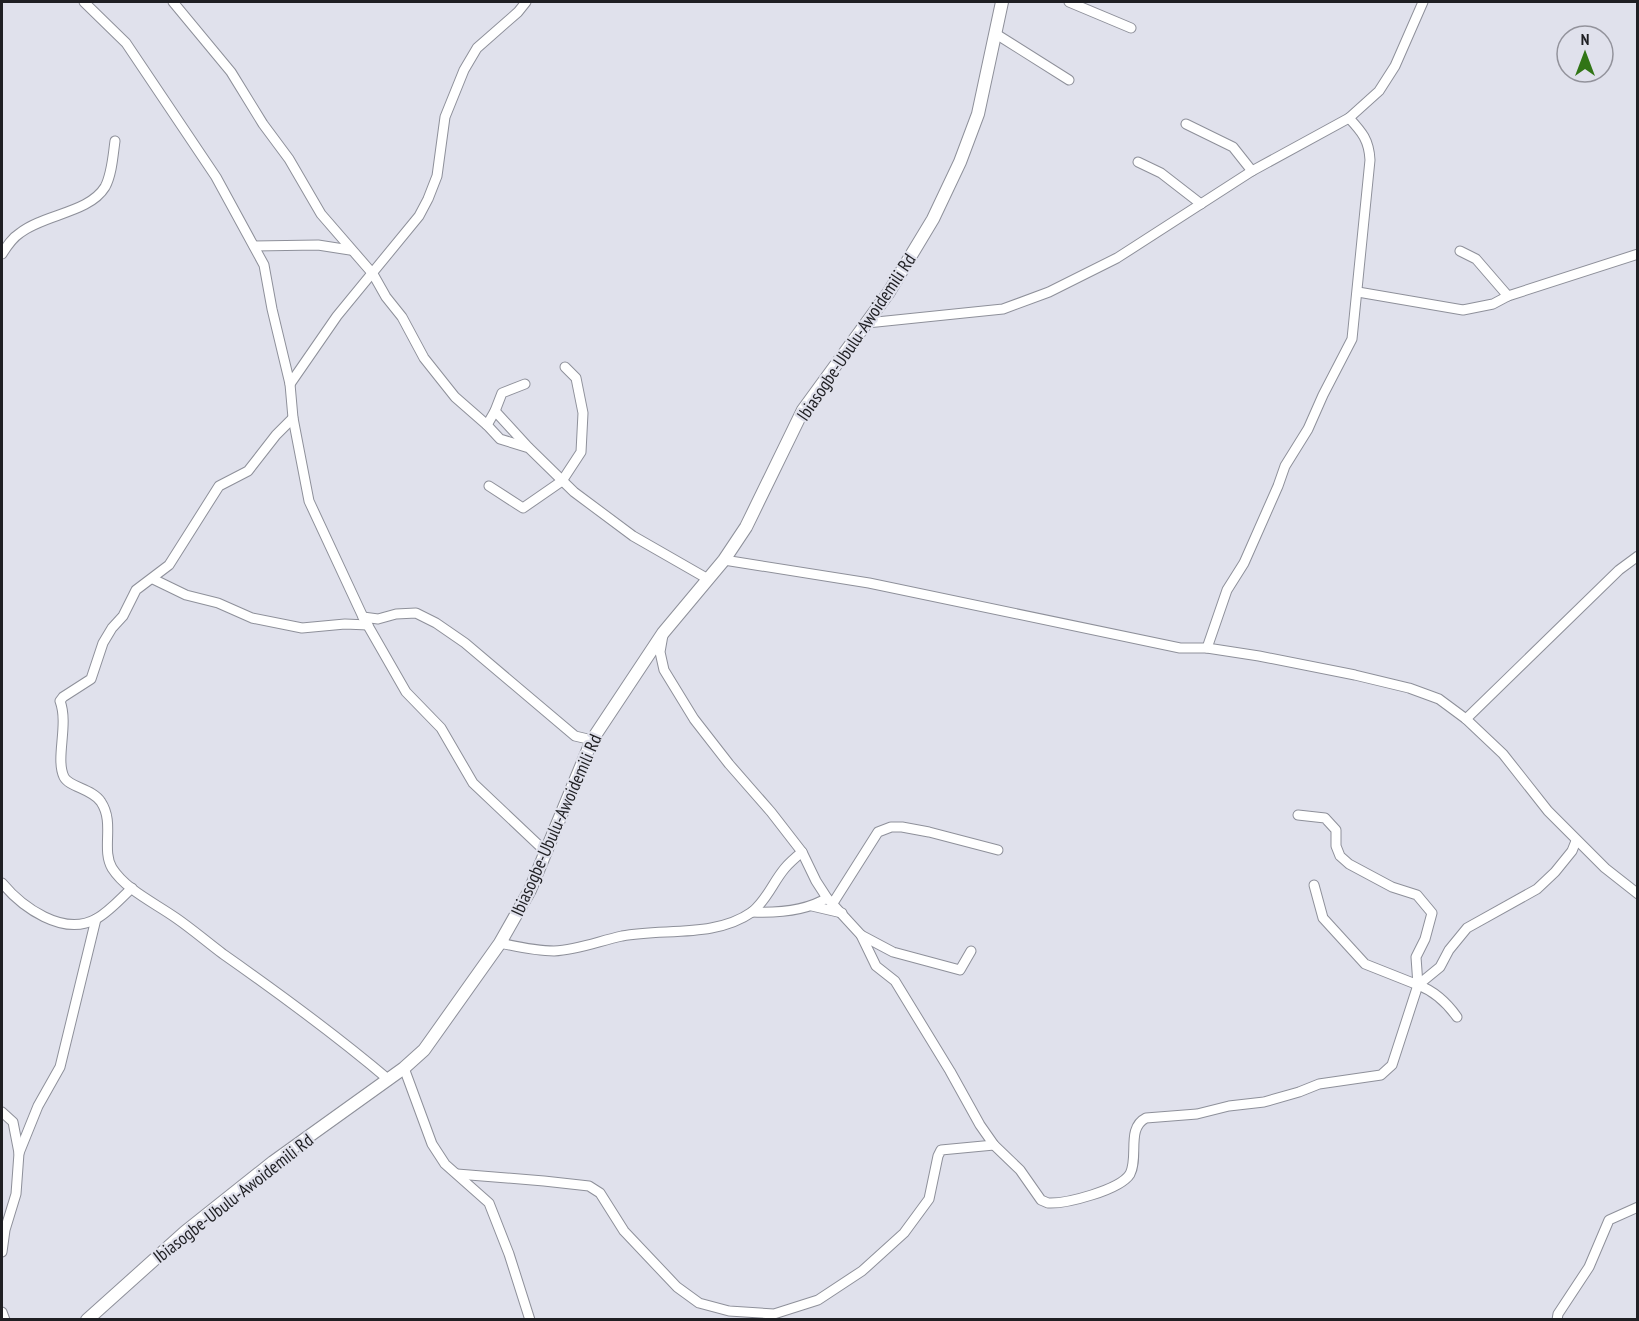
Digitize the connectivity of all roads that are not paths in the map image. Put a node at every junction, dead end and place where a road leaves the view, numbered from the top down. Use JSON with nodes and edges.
{"nodes":[{"id":1,"x":84,"y":2,"type":"edge"},
{"id":2,"x":173,"y":2,"type":"edge"},
{"id":3,"x":526,"y":2,"type":"edge"},
{"id":4,"x":1002,"y":2,"type":"edge"},
{"id":5,"x":1069,"y":2,"type":"edge"},
{"id":6,"x":1423,"y":2,"type":"edge"},
{"id":7,"x":1131,"y":28,"type":"dead end"},
{"id":8,"x":996,"y":34,"type":"junction"},
{"id":9,"x":1069,"y":80,"type":"dead end"},
{"id":10,"x":1349,"y":118,"type":"junction"},
{"id":11,"x":1186,"y":124,"type":"dead end"},
{"id":12,"x":115,"y":141,"type":"dead end"},
{"id":13,"x":1138,"y":162,"type":"dead end"},
{"id":14,"x":1252,"y":171,"type":"junction"},
{"id":15,"x":1201,"y":204,"type":"junction"},
{"id":16,"x":254,"y":246,"type":"junction"},
{"id":17,"x":350,"y":250,"type":"junction"},
{"id":18,"x":1460,"y":251,"type":"dead end"},
{"id":19,"x":2,"y":254,"type":"edge"},
{"id":20,"x":1638,"y":254,"type":"edge"},
{"id":21,"x":373,"y":274,"type":"junction"},
{"id":22,"x":1358,"y":292,"type":"junction"},
{"id":23,"x":1508,"y":296,"type":"junction"},
{"id":24,"x":867,"y":323,"type":"junction"},
{"id":25,"x":565,"y":367,"type":"dead end"},
{"id":26,"x":290,"y":384,"type":"junction"},
{"id":27,"x":525,"y":384,"type":"dead end"},
{"id":28,"x":495,"y":411,"type":"junction"},
{"id":29,"x":293,"y":418,"type":"junction"},
{"id":30,"x":487,"y":425,"type":"junction"},
{"id":31,"x":529,"y":448,"type":"junction"},
{"id":32,"x":562,"y":481,"type":"junction"},
{"id":33,"x":489,"y":486,"type":"dead end"},
{"id":34,"x":1638,"y":556,"type":"edge"},
{"id":35,"x":724,"y":560,"type":"junction"},
{"id":36,"x":153,"y":579,"type":"junction"},
{"id":37,"x":708,"y":579,"type":"junction"},
{"id":38,"x":365,"y":621,"type":"junction"},
{"id":39,"x":663,"y":633,"type":"junction"},
{"id":40,"x":1208,"y":648,"type":"junction"},
{"id":41,"x":646,"y":657,"type":"junction"},
{"id":42,"x":663,"y":666,"type":"junction"},
{"id":43,"x":1466,"y":719,"type":"junction"},
{"id":44,"x":592,"y":740,"type":"junction"},
{"id":45,"x":1298,"y":815,"type":"dead end"},
{"id":46,"x":1576,"y":841,"type":"junction"},
{"id":47,"x":998,"y":850,"type":"dead end"},
{"id":48,"x":802,"y":852,"type":"junction"},
{"id":49,"x":546,"y":853,"type":"junction"},
{"id":50,"x":2,"y":883,"type":"edge"},
{"id":51,"x":1314,"y":885,"type":"dead end"},
{"id":52,"x":132,"y":888,"type":"junction"},
{"id":53,"x":1638,"y":894,"type":"edge"},
{"id":54,"x":830,"y":901,"type":"junction"},
{"id":55,"x":812,"y":906,"type":"junction"},
{"id":56,"x":752,"y":912,"type":"junction"},
{"id":57,"x":842,"y":913,"type":"junction"},
{"id":58,"x":96,"y":919,"type":"junction"},
{"id":59,"x":861,"y":935,"type":"junction"},
{"id":60,"x":500,"y":943,"type":"junction"},
{"id":61,"x":971,"y":951,"type":"dead end"},
{"id":62,"x":1418,"y":985,"type":"junction"},
{"id":63,"x":1457,"y":1017,"type":"dead end"},
{"id":64,"x":404,"y":1068,"type":"junction"},
{"id":65,"x":389,"y":1080,"type":"junction"},
{"id":66,"x":2,"y":1112,"type":"edge"},
{"id":67,"x":15,"y":1129,"type":"junction"},
{"id":68,"x":27,"y":1132,"type":"junction"},
{"id":69,"x":994,"y":1144,"type":"junction"},
{"id":70,"x":19,"y":1153,"type":"junction"},
{"id":71,"x":457,"y":1174,"type":"junction"},
{"id":72,"x":1638,"y":1207,"type":"edge"},
{"id":73,"x":2,"y":1252,"type":"edge"},
{"id":74,"x":2,"y":1312,"type":"edge"},
{"id":75,"x":5,"y":1320,"type":"edge"},
{"id":76,"x":87,"y":1320,"type":"edge"},
{"id":77,"x":530,"y":1320,"type":"edge"},
{"id":78,"x":1557,"y":1320,"type":"edge"}],
"edges":[{"from":1,"to":16,"type":"street"},
{"from":2,"to":17,"type":"street"},
{"from":3,"to":21,"type":"street"},
{"from":4,"to":8,"type":"street","name":"Ibiasogbe-Ubulu-Awoidemili Rd"},
{"from":5,"to":7,"type":"street"},
{"from":6,"to":10,"type":"street"},
{"from":8,"to":9,"type":"street"},
{"from":8,"to":24,"type":"street","name":"Ibiasogbe-Ubulu-Awoidemili Rd"},
{"from":10,"to":14,"type":"street"},
{"from":10,"to":22,"type":"street"},
{"from":11,"to":14,"type":"street"},
{"from":12,"to":19,"type":"street"},
{"from":13,"to":15,"type":"street"},
{"from":14,"to":15,"type":"street"},
{"from":15,"to":24,"type":"street"},
{"from":16,"to":17,"type":"street"},
{"from":16,"to":26,"type":"street"},
{"from":17,"to":21,"type":"street"},
{"from":18,"to":23,"type":"street"},
{"from":20,"to":23,"type":"street"},
{"from":21,"to":26,"type":"street"},
{"from":21,"to":30,"type":"street"},
{"from":22,"to":23,"type":"street"},
{"from":22,"to":40,"type":"street"},
{"from":24,"to":35,"type":"street","name":"Ibiasogbe-Ubulu-Awoidemili Rd"},
{"from":25,"to":32,"type":"street"},
{"from":26,"to":29,"type":"street"},
{"from":27,"to":28,"type":"street"},
{"from":28,"to":30,"type":"street"},
{"from":28,"to":31,"type":"street"},
{"from":29,"to":36,"type":"street"},
{"from":29,"to":38,"type":"street"},
{"from":30,"to":31,"type":"street"},
{"from":31,"to":32,"type":"street"},
{"from":32,"to":33,"type":"street"},
{"from":32,"to":37,"type":"street"},
{"from":34,"to":43,"type":"street"},
{"from":35,"to":37,"type":"street","name":"Ibiasogbe-Ubulu-Awoidemili Rd"},
{"from":35,"to":40,"type":"street"},
{"from":36,"to":38,"type":"street"},
{"from":36,"to":52,"type":"street"},
{"from":37,"to":39,"type":"street","name":"Ibiasogbe-Ubulu-Awoidemili Rd"},
{"from":38,"to":44,"type":"street"},
{"from":38,"to":49,"type":"street"},
{"from":39,"to":41,"type":"street","name":"Ibiasogbe-Ubulu-Awoidemili Rd"},
{"from":39,"to":42,"type":"street"},
{"from":40,"to":43,"type":"street"},
{"from":41,"to":42,"type":"street"},
{"from":41,"to":44,"type":"street","name":"Ibiasogbe-Ubulu-Awoidemili Rd"},
{"from":42,"to":48,"type":"street"},
{"from":43,"to":46,"type":"street"},
{"from":44,"to":49,"type":"street","name":"Ibiasogbe-Ubulu-Awoidemili Rd"},
{"from":45,"to":62,"type":"street"},
{"from":46,"to":53,"type":"street"},
{"from":46,"to":62,"type":"street"},
{"from":47,"to":54,"type":"street"},
{"from":48,"to":54,"type":"street"},
{"from":48,"to":56,"type":"street"},
{"from":49,"to":60,"type":"street","name":"Ibiasogbe-Ubulu-Awoidemili Rd"},
{"from":50,"to":58,"type":"street"},
{"from":51,"to":62,"type":"street"},
{"from":52,"to":58,"type":"street"},
{"from":52,"to":65,"type":"street"},
{"from":54,"to":55,"type":"street"},
{"from":54,"to":57,"type":"street"},
{"from":55,"to":56,"type":"street"},
{"from":55,"to":57,"type":"street"},
{"from":56,"to":60,"type":"street"},
{"from":57,"to":59,"type":"street"},
{"from":58,"to":68,"type":"street"},
{"from":59,"to":61,"type":"street"},
{"from":59,"to":69,"type":"street"},
{"from":60,"to":64,"type":"street","name":"Ibiasogbe-Ubulu-Awoidemili Rd"},
{"from":62,"to":63,"type":"street"},
{"from":62,"to":69,"type":"street"},
{"from":64,"to":65,"type":"street","name":"Ibiasogbe-Ubulu-Awoidemili Rd"},
{"from":64,"to":71,"type":"street"},
{"from":65,"to":76,"type":"street","name":"Ibiasogbe-Ubulu-Awoidemili Rd"},
{"from":66,"to":67,"type":"street"},
{"from":67,"to":68,"type":"street"},
{"from":67,"to":70,"type":"street"},
{"from":68,"to":70,"type":"street"},
{"from":69,"to":71,"type":"street"},
{"from":70,"to":73,"type":"street"},
{"from":71,"to":77,"type":"street"},
{"from":72,"to":78,"type":"street"},
{"from":74,"to":75,"type":"street"}]}
